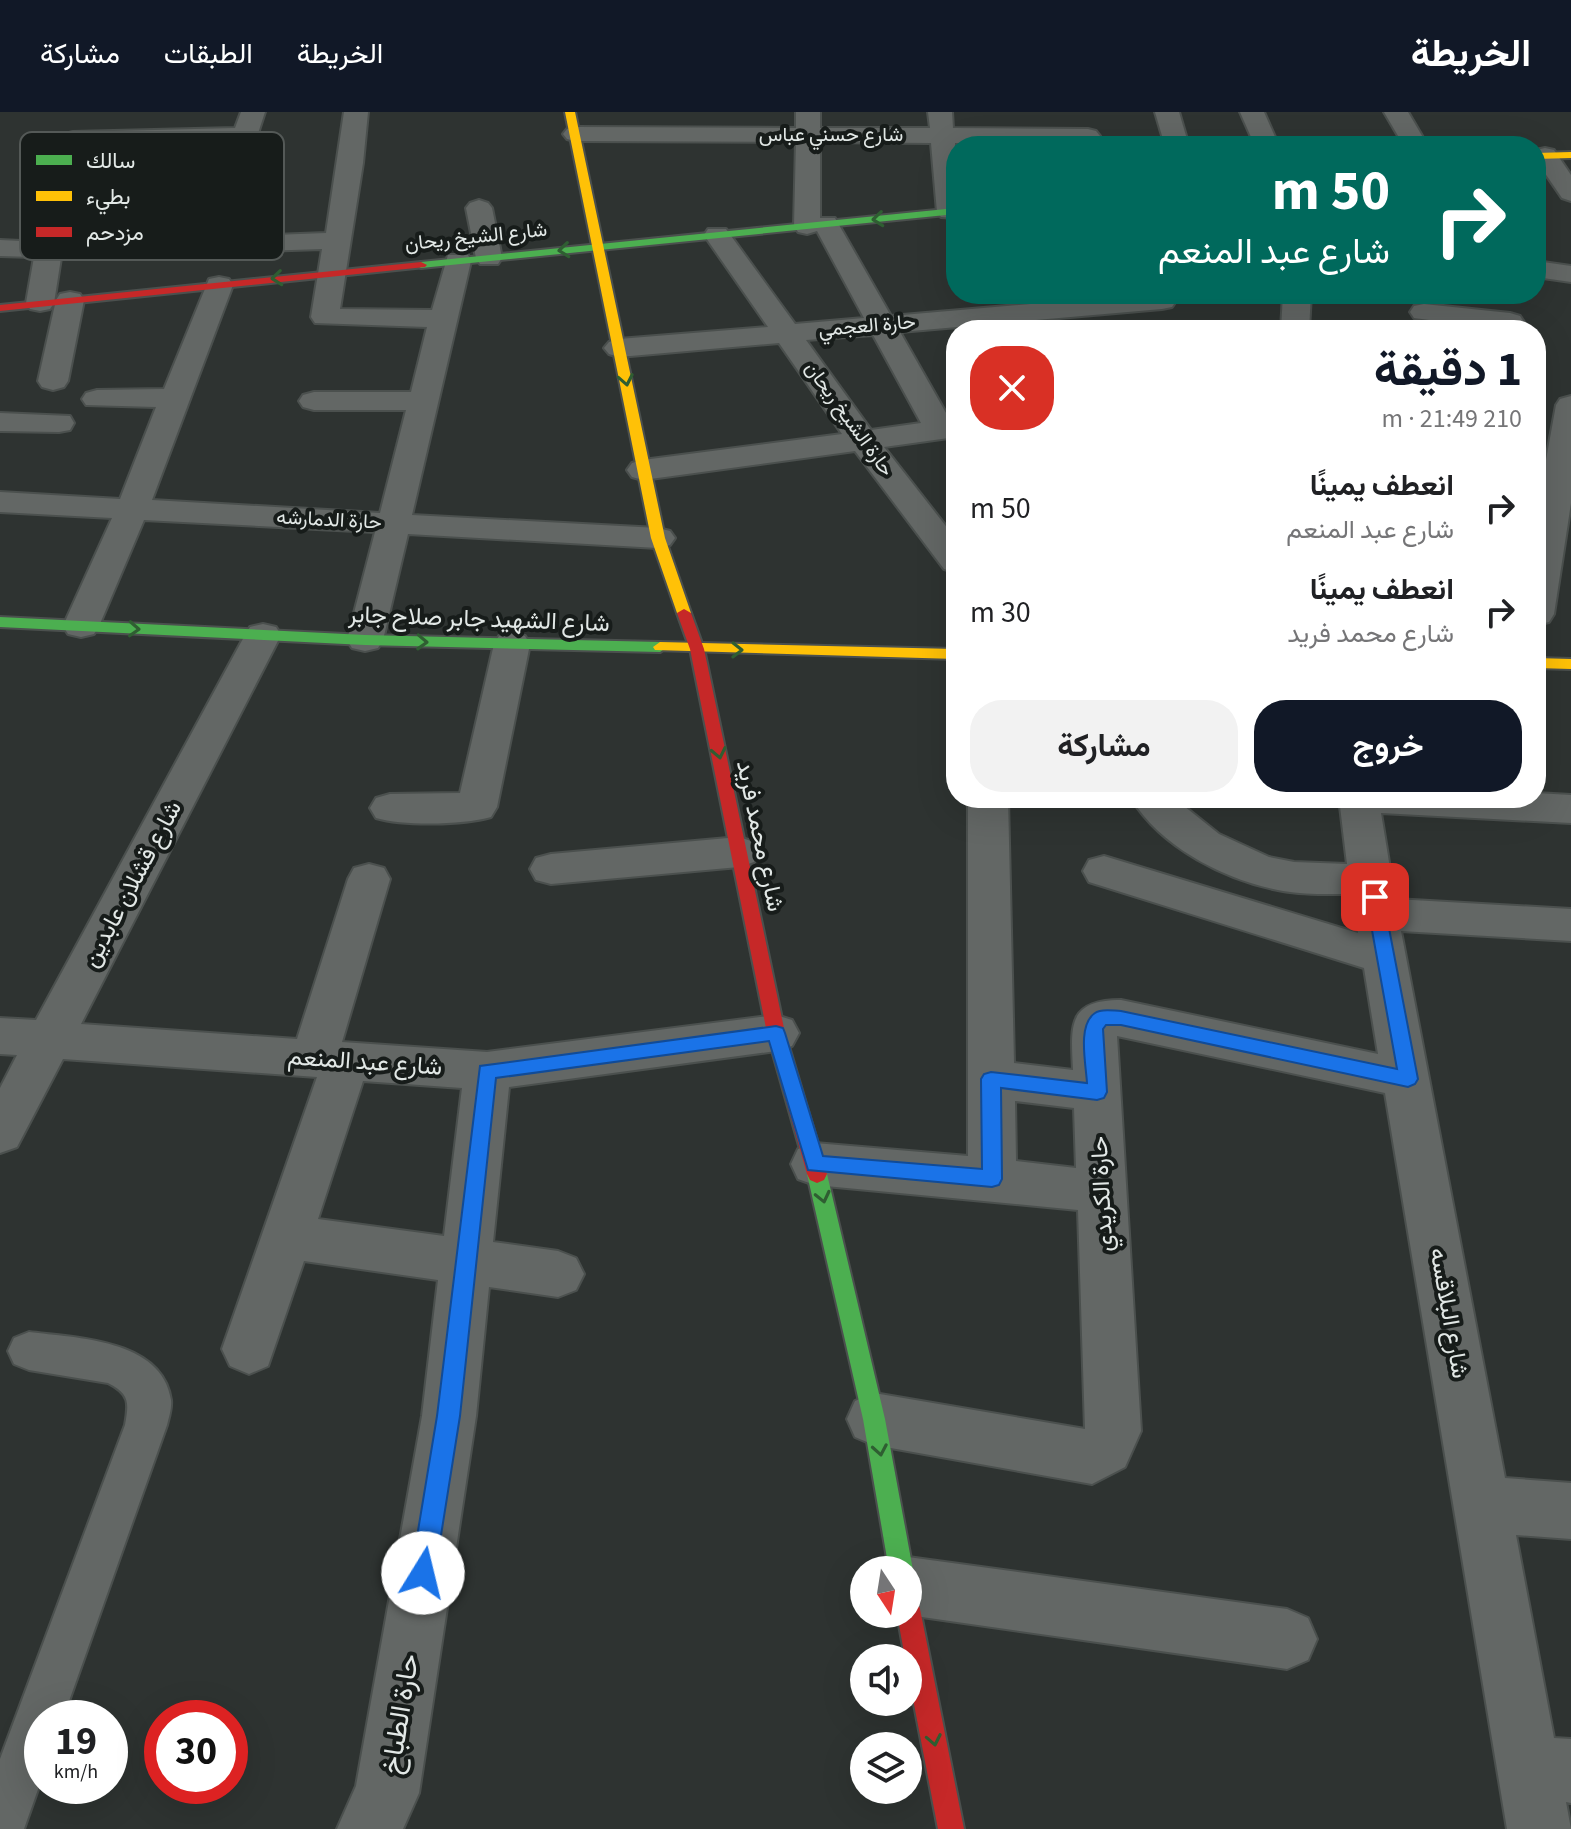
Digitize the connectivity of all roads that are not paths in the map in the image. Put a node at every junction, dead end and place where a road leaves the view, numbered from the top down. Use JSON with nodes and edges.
{"nodes":[{"id":1,"x":356,"y":112,"type":"edge"},
{"id":2,"x":1167,"y":112,"type":"edge"},
{"id":3,"x":1252,"y":112,"type":"edge"},
{"id":4,"x":1396,"y":112,"type":"edge"},
{"id":5,"x":572,"y":123,"type":"edge"},
{"id":6,"x":808,"y":123,"type":"edge"},
{"id":7,"x":248,"y":124,"type":"edge"},
{"id":8,"x":941,"y":124,"type":"edge"},
{"id":9,"x":1087,"y":131,"type":"edge"},
{"id":10,"x":155,"y":132,"type":"edge"},
{"id":11,"x":1174,"y":136,"type":"edge"},
{"id":12,"x":1263,"y":136,"type":"edge"},
{"id":13,"x":1410,"y":136,"type":"edge"},
{"id":14,"x":1571,"y":155,"type":"edge"},
{"id":15,"x":1546,"y":156,"type":"edge"},
{"id":16,"x":946,"y":161,"type":"edge"},
{"id":17,"x":1546,"y":162,"type":"edge"},
{"id":18,"x":1571,"y":193,"type":"edge"},
{"id":19,"x":479,"y":208,"type":"dead end"},
{"id":20,"x":946,"y":213,"type":"edge"},
{"id":21,"x":817,"y":225,"type":"junction"},
{"id":22,"x":717,"y":235,"type":"junction"},
{"id":23,"x":336,"y":241,"type":"junction"},
{"id":24,"x":284,"y":243,"type":"edge"},
{"id":25,"x":599,"y":247,"type":"junction"},
{"id":26,"x":0,"y":248,"type":"edge"},
{"id":27,"x":20,"y":249,"type":"edge"},
{"id":28,"x":474,"y":259,"type":"junction"},
{"id":29,"x":47,"y":260,"type":"edge"},
{"id":30,"x":1546,"y":270,"type":"edge"},
{"id":31,"x":330,"y":272,"type":"junction"},
{"id":32,"x":1571,"y":274,"type":"edge"},
{"id":33,"x":219,"y":285,"type":"junction"},
{"id":34,"x":70,"y":300,"type":"junction"},
{"id":35,"x":40,"y":303,"type":"junction"},
{"id":36,"x":1105,"y":304,"type":"edge"},
{"id":37,"x":0,"y":308,"type":"edge"},
{"id":38,"x":1032,"y":312,"type":"edge"},
{"id":39,"x":1424,"y":312,"type":"edge"},
{"id":40,"x":444,"y":319,"type":"junction"},
{"id":41,"x":1493,"y":320,"type":"edge"},
{"id":42,"x":880,"y":325,"type":"junction"},
{"id":43,"x":786,"y":333,"type":"junction"},
{"id":44,"x":619,"y":348,"type":"junction"},
{"id":45,"x":53,"y":381,"type":"dead end"},
{"id":46,"x":176,"y":398,"type":"junction"},
{"id":47,"x":97,"y":399,"type":"dead end"},
{"id":48,"x":314,"y":401,"type":"dead end"},
{"id":49,"x":424,"y":401,"type":"junction"},
{"id":50,"x":1571,"y":405,"type":"edge"},
{"id":51,"x":0,"y":422,"type":"edge"},
{"id":52,"x":59,"y":423,"type":"dead end"},
{"id":53,"x":946,"y":426,"type":"edge"},
{"id":54,"x":946,"y":429,"type":"edge"},
{"id":55,"x":863,"y":441,"type":"junction"},
{"id":56,"x":1549,"y":448,"type":"edge"},
{"id":57,"x":643,"y":470,"type":"junction"},
{"id":58,"x":0,"y":502,"type":"edge"},
{"id":59,"x":1562,"y":502,"type":"edge"},
{"id":60,"x":132,"y":509,"type":"junction"},
{"id":61,"x":394,"y":523,"type":"junction"},
{"id":62,"x":658,"y":538,"type":"junction"},
{"id":63,"x":946,"y":549,"type":"edge"},
{"id":64,"x":1546,"y":560,"type":"edge"},
{"id":65,"x":0,"y":622,"type":"edge"},
{"id":66,"x":81,"y":626,"type":"junction"},
{"id":67,"x":263,"y":635,"type":"junction"},
{"id":68,"x":365,"y":640,"type":"junction"},
{"id":69,"x":512,"y":644,"type":"junction"},
{"id":70,"x":697,"y":649,"type":"junction"},
{"id":71,"x":946,"y":654,"type":"edge"},
{"id":72,"x":1546,"y":663,"type":"edge"},
{"id":73,"x":1571,"y":664,"type":"edge"},
{"id":74,"x":390,"y":808,"type":"dead end"},
{"id":75,"x":988,"y":808,"type":"edge"},
{"id":76,"x":1159,"y":808,"type":"edge"},
{"id":77,"x":1361,"y":808,"type":"edge"},
{"id":78,"x":739,"y":852,"type":"junction"},
{"id":79,"x":551,"y":869,"type":"dead end"},
{"id":80,"x":1104,"y":871,"type":"dead end"},
{"id":81,"x":369,"y":879,"type":"dead end"},
{"id":82,"x":1379,"y":917,"type":"junction"},
{"id":83,"x":1571,"y":925,"type":"edge"},
{"id":84,"x":776,"y":1033,"type":"junction"},
{"id":85,"x":0,"y":1036,"type":"edge"},
{"id":86,"x":50,"y":1039,"type":"junction"},
{"id":87,"x":330,"y":1060,"type":"junction"},
{"id":88,"x":487,"y":1071,"type":"junction"},
{"id":89,"x":991,"y":1079,"type":"junction"},
{"id":90,"x":1408,"y":1079,"type":"junction"},
{"id":91,"x":1097,"y":1092,"type":"junction"},
{"id":92,"x":0,"y":1133,"type":"edge"},
{"id":93,"x":815,"y":1164,"type":"junction"},
{"id":94,"x":992,"y":1179,"type":"junction"},
{"id":95,"x":1102,"y":1192,"type":"junction"},
{"id":96,"x":287,"y":1237,"type":"junction"},
{"id":97,"x":465,"y":1261,"type":"junction"},
{"id":98,"x":558,"y":1274,"type":"dead end"},
{"id":99,"x":249,"y":1349,"type":"dead end"},
{"id":100,"x":29,"y":1351,"type":"dead end"},
{"id":101,"x":874,"y":1419,"type":"junction"},
{"id":102,"x":1482,"y":1505,"type":"junction"},
{"id":103,"x":1571,"y":1511,"type":"edge"},
{"id":104,"x":898,"y":1556,"type":"edge"},
{"id":105,"x":922,"y":1588,"type":"edge"},
{"id":106,"x":912,"y":1628,"type":"edge"},
{"id":107,"x":1287,"y":1639,"type":"dead end"},
{"id":108,"x":1549,"y":1769,"type":"edge"},
{"id":109,"x":0,"y":1826,"type":"edge"},
{"id":110,"x":369,"y":1829,"type":"edge"},
{"id":111,"x":951,"y":1829,"type":"edge"},
{"id":112,"x":1539,"y":1829,"type":"edge"}],
"edges":[{"from":1,"to":23,"type":"street"},
{"from":2,"to":11,"type":"street"},
{"from":3,"to":12,"type":"street"},
{"from":4,"to":13,"type":"street"},
{"from":5,"to":6,"type":"street","name":"شارع حسني عباس"},
{"from":5,"to":25,"type":"street","name":"شارع محمد فريد"},
{"from":6,"to":8,"type":"street","name":"شارع حسني عباس"},
{"from":6,"to":21,"type":"street"},
{"from":7,"to":10,"type":"street"},
{"from":8,"to":9,"type":"street","name":"شارع حسني عباس"},
{"from":8,"to":16,"type":"street"},
{"from":14,"to":15,"type":"street"},
{"from":17,"to":18,"type":"street"},
{"from":19,"to":28,"type":"street"},
{"from":20,"to":21,"type":"street","name":"شارع الشيخ ريحان","one_way":true},
{"from":21,"to":22,"type":"street","name":"شارع الشيخ ريحان"},
{"from":21,"to":42,"type":"street"},
{"from":22,"to":25,"type":"street","name":"شارع الشيخ ريحان"},
{"from":22,"to":43,"type":"street","name":"حارة الشيخ ريحان"},
{"from":23,"to":24,"type":"street"},
{"from":23,"to":31,"type":"street"},
{"from":25,"to":28,"type":"street","name":"شارع الشيخ ريحان","one_way":true},
{"from":25,"to":44,"type":"street","name":"شارع محمد فريد"},
{"from":26,"to":27,"type":"street"},
{"from":28,"to":31,"type":"street","name":"شارع الشيخ ريحان"},
{"from":28,"to":40,"type":"street"},
{"from":29,"to":35,"type":"street"},
{"from":30,"to":32,"type":"street"},
{"from":31,"to":33,"type":"street","name":"شارع الشيخ ريحان","one_way":true},
{"from":31,"to":40,"type":"street"},
{"from":33,"to":34,"type":"street","name":"شارع الشيخ ريحان"},
{"from":33,"to":46,"type":"street"},
{"from":34,"to":35,"type":"street","name":"شارع الشيخ ريحان"},
{"from":34,"to":45,"type":"street"},
{"from":35,"to":37,"type":"street","name":"شارع الشيخ ريحان"},
{"from":36,"to":38,"type":"street","name":"حارة العجمي"},
{"from":38,"to":42,"type":"street","name":"حارة العجمي"},
{"from":39,"to":41,"type":"street"},
{"from":40,"to":49,"type":"street"},
{"from":42,"to":43,"type":"street","name":"حارة العجمي"},
{"from":42,"to":53,"type":"street"},
{"from":43,"to":44,"type":"street","name":"حارة العجمي"},
{"from":43,"to":55,"type":"street","name":"حارة الشيخ ريحان"},
{"from":44,"to":57,"type":"street","name":"شارع محمد فريد","one_way":true},
{"from":46,"to":47,"type":"street"},
{"from":46,"to":60,"type":"street"},
{"from":48,"to":49,"type":"street"},
{"from":49,"to":61,"type":"street"},
{"from":50,"to":56,"type":"street"},
{"from":51,"to":52,"type":"street"},
{"from":54,"to":55,"type":"street"},
{"from":55,"to":57,"type":"street"},
{"from":55,"to":63,"type":"street","name":"حارة الشيخ ريحان"},
{"from":56,"to":59,"type":"street"},
{"from":57,"to":62,"type":"street","name":"شارع محمد فريد"},
{"from":58,"to":60,"type":"street","name":"حارة الدمارشه"},
{"from":59,"to":64,"type":"street"},
{"from":60,"to":61,"type":"street","name":"حارة الدمارشه"},
{"from":60,"to":66,"type":"street"},
{"from":61,"to":62,"type":"street","name":"حارة الدمارشه"},
{"from":61,"to":68,"type":"street"},
{"from":62,"to":70,"type":"street","name":"شارع محمد فريد"},
{"from":65,"to":66,"type":"street","name":"شارع الشهيد جابر صلاح جابر"},
{"from":66,"to":67,"type":"street","name":"شارع الشهيد جابر صلاح جابر","one_way":true},
{"from":67,"to":68,"type":"street","name":"شارع الشهيد جابر صلاح جابر"},
{"from":67,"to":86,"type":"street","name":"شارع قشلان عابدين"},
{"from":68,"to":69,"type":"street","name":"شارع الشهيد جابر صلاح جابر","one_way":true},
{"from":69,"to":70,"type":"street","name":"شارع الشهيد جابر صلاح جابر"},
{"from":69,"to":74,"type":"street"},
{"from":70,"to":71,"type":"street","name":"شارع الشهيد جابر صلاح جابر","one_way":true},
{"from":70,"to":78,"type":"street","name":"شارع محمد فريد","one_way":true},
{"from":72,"to":73,"type":"street"},
{"from":75,"to":89,"type":"street"},
{"from":76,"to":82,"type":"street"},
{"from":77,"to":82,"type":"street","name":"شارع البلاقسه"},
{"from":78,"to":79,"type":"street"},
{"from":78,"to":84,"type":"street","name":"شارع محمد فريد"},
{"from":80,"to":82,"type":"street"},
{"from":81,"to":87,"type":"street"},
{"from":82,"to":83,"type":"street"},
{"from":82,"to":90,"type":"street","name":"شارع البلاقسه"},
{"from":84,"to":88,"type":"street","name":"شارع عبد المنعم"},
{"from":84,"to":93,"type":"street","name":"شارع محمد فريد"},
{"from":85,"to":86,"type":"street","name":"شارع عبد المنعم"},
{"from":86,"to":87,"type":"street","name":"شارع عبد المنعم"},
{"from":86,"to":92,"type":"street","name":"شارع قشلان عابدين"},
{"from":87,"to":88,"type":"street","name":"شارع عبد المنعم"},
{"from":87,"to":96,"type":"street"},
{"from":88,"to":97,"type":"street","name":"حارة الطباخ"},
{"from":89,"to":91,"type":"street"},
{"from":89,"to":94,"type":"street"},
{"from":90,"to":91,"type":"street","name":"حارة الكريدي"},
{"from":90,"to":102,"type":"street","name":"شارع البلاقسه"},
{"from":91,"to":95,"type":"street","name":"حارة الكريدي"},
{"from":93,"to":94,"type":"street"},
{"from":93,"to":101,"type":"street","name":"شارع محمد فريد","one_way":true},
{"from":94,"to":95,"type":"street"},
{"from":95,"to":101,"type":"street","name":"حارة الكريدي"},
{"from":96,"to":97,"type":"street"},
{"from":96,"to":99,"type":"street"},
{"from":97,"to":98,"type":"street"},
{"from":97,"to":110,"type":"street","name":"حارة الطباخ"},
{"from":100,"to":109,"type":"lane"},
{"from":101,"to":104,"type":"street","name":"شارع محمد فريد","one_way":true},
{"from":102,"to":103,"type":"street"},
{"from":102,"to":108,"type":"street","name":"شارع البلاقسه"},
{"from":105,"to":107,"type":"street"},
{"from":106,"to":111,"type":"street","one_way":true},
{"from":108,"to":112,"type":"street","name":"شارع البلاقسه"}]}
